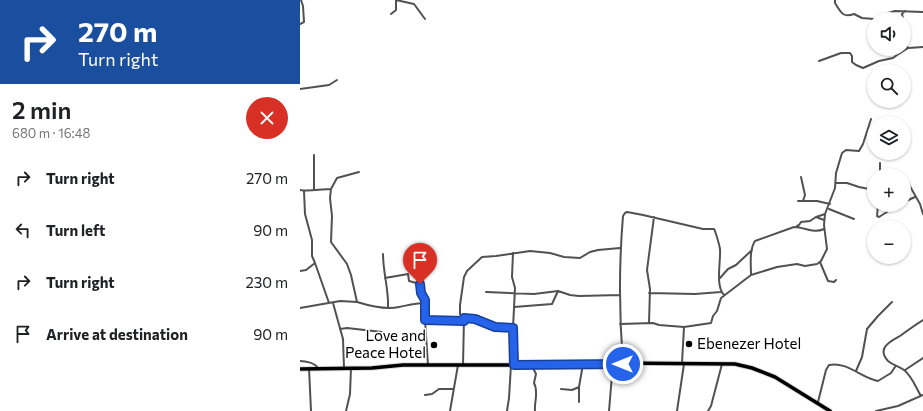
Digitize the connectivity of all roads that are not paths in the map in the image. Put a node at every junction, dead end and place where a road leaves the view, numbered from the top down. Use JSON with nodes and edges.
{"nodes":[{"id":1,"x":301,"y":0,"type":"edge"},
{"id":2,"x":396,"y":0,"type":"edge"},
{"id":3,"x":835,"y":0,"type":"edge"},
{"id":4,"x":905,"y":11,"type":"joint"},
{"id":5,"x":892,"y":12,"type":"edge"},
{"id":6,"x":923,"y":12,"type":"edge"},
{"id":7,"x":391,"y":14,"type":"dead end"},
{"id":8,"x":867,"y":18,"type":"edge"},
{"id":9,"x":425,"y":19,"type":"dead end"},
{"id":10,"x":300,"y":24,"type":"edge"},
{"id":11,"x":923,"y":47,"type":"edge"},
{"id":12,"x":911,"y":48,"type":"edge"},
{"id":13,"x":896,"y":56,"type":"edge"},
{"id":14,"x":819,"y":61,"type":"dead end"},
{"id":15,"x":337,"y":80,"type":"dead end"},
{"id":16,"x":300,"y":89,"type":"edge"},
{"id":17,"x":867,"y":133,"type":"edge"},
{"id":18,"x":314,"y":155,"type":"dead end"},
{"id":19,"x":880,"y":163,"type":"dead end"},
{"id":20,"x":880,"y":168,"type":"edge"},
{"id":21,"x":359,"y":172,"type":"dead end"},
{"id":22,"x":801,"y":177,"type":"dead end"},
{"id":23,"x":836,"y":183,"type":"junction"},
{"id":24,"x":331,"y":188,"type":"junction"},
{"id":25,"x":314,"y":189,"type":"junction"},
{"id":26,"x":867,"y":189,"type":"edge"},
{"id":27,"x":911,"y":189,"type":"edge"},
{"id":28,"x":300,"y":190,"type":"edge"},
{"id":29,"x":304,"y":191,"type":"junction"},
{"id":30,"x":915,"y":197,"type":"junction"},
{"id":31,"x":911,"y":199,"type":"edge"},
{"id":32,"x":798,"y":201,"type":"dead end"},
{"id":33,"x":803,"y":201,"type":"junction"},
{"id":34,"x":830,"y":204,"type":"junction"},
{"id":35,"x":922,"y":208,"type":"edge"},
{"id":36,"x":828,"y":209,"type":"junction"},
{"id":37,"x":877,"y":212,"type":"edge"},
{"id":38,"x":887,"y":212,"type":"edge"},
{"id":39,"x":825,"y":214,"type":"junction"},
{"id":40,"x":923,"y":214,"type":"edge"},
{"id":41,"x":654,"y":217,"type":"junction"},
{"id":42,"x":816,"y":217,"type":"junction"},
{"id":43,"x":854,"y":219,"type":"dead end"},
{"id":44,"x":824,"y":220,"type":"junction"},
{"id":45,"x":794,"y":227,"type":"junction"},
{"id":46,"x":824,"y":229,"type":"junction"},
{"id":47,"x":620,"y":248,"type":"junction"},
{"id":48,"x":752,"y":250,"type":"junction"},
{"id":49,"x":513,"y":253,"type":"junction"},
{"id":50,"x":383,"y":254,"type":"dead end"},
{"id":51,"x":820,"y":262,"type":"junction"},
{"id":52,"x":315,"y":263,"type":"junction"},
{"id":53,"x":300,"y":271,"type":"edge"},
{"id":54,"x":751,"y":275,"type":"junction"},
{"id":55,"x":385,"y":278,"type":"junction"},
{"id":56,"x":720,"y":278,"type":"junction"},
{"id":57,"x":836,"y":280,"type":"dead end"},
{"id":58,"x":558,"y":291,"type":"junction"},
{"id":59,"x":486,"y":292,"type":"dead end"},
{"id":60,"x":721,"y":292,"type":"junction"},
{"id":61,"x":650,"y":293,"type":"junction"},
{"id":62,"x":515,"y":294,"type":"junction"},
{"id":63,"x":620,"y":295,"type":"junction"},
{"id":64,"x":724,"y":295,"type":"junction"},
{"id":65,"x":333,"y":302,"type":"junction"},
{"id":66,"x":357,"y":302,"type":"junction"},
{"id":67,"x":892,"y":302,"type":"dead end"},
{"id":68,"x":328,"y":303,"type":"junction"},
{"id":69,"x":425,"y":303,"type":"junction"},
{"id":70,"x":514,"y":307,"type":"junction"},
{"id":71,"x":300,"y":308,"type":"edge"},
{"id":72,"x":388,"y":308,"type":"junction"},
{"id":73,"x":425,"y":320,"type":"junction"},
{"id":74,"x":464,"y":320,"type":"junction"},
{"id":75,"x":923,"y":320,"type":"edge"},
{"id":76,"x":649,"y":323,"type":"junction"},
{"id":77,"x":620,"y":324,"type":"junction"},
{"id":78,"x":684,"y":326,"type":"junction"},
{"id":79,"x":513,"y":328,"type":"junction"},
{"id":80,"x":340,"y":329,"type":"junction"},
{"id":81,"x":382,"y":332,"type":"dead end"},
{"id":82,"x":923,"y":358,"type":"edge"},
{"id":83,"x":300,"y":361,"type":"edge"},
{"id":84,"x":613,"y":363,"type":"junction"},
{"id":85,"x":683,"y":363,"type":"junction"},
{"id":86,"x":722,"y":363,"type":"junction"},
{"id":87,"x":583,"y":364,"type":"junction"},
{"id":88,"x":623,"y":364,"type":"junction"},
{"id":89,"x":460,"y":365,"type":"junction"},
{"id":90,"x":512,"y":365,"type":"junction"},
{"id":91,"x":534,"y":365,"type":"junction"},
{"id":92,"x":428,"y":366,"type":"junction"},
{"id":93,"x":895,"y":367,"type":"junction"},
{"id":94,"x":310,"y":368,"type":"junction"},
{"id":95,"x":318,"y":368,"type":"junction"},
{"id":96,"x":344,"y":368,"type":"junction"},
{"id":97,"x":351,"y":368,"type":"junction"},
{"id":98,"x":300,"y":369,"type":"edge"},
{"id":99,"x":905,"y":370,"type":"junction"},
{"id":100,"x":856,"y":371,"type":"junction"},
{"id":101,"x":579,"y":387,"type":"junction"},
{"id":102,"x":454,"y":389,"type":"junction"},
{"id":103,"x":561,"y":389,"type":"dead end"},
{"id":104,"x":425,"y":395,"type":"dead end"},
{"id":105,"x":922,"y":396,"type":"edge"},
{"id":106,"x":579,"y":402,"type":"dead end"},
{"id":107,"x":818,"y":403,"type":"junction"},
{"id":108,"x":828,"y":410,"type":"edge"},
{"id":109,"x":311,"y":411,"type":"edge"},
{"id":110,"x":346,"y":411,"type":"edge"},
{"id":111,"x":450,"y":411,"type":"edge"},
{"id":112,"x":507,"y":411,"type":"edge"},
{"id":113,"x":535,"y":411,"type":"edge"},
{"id":114,"x":608,"y":411,"type":"edge"},
{"id":115,"x":677,"y":411,"type":"edge"},
{"id":116,"x":708,"y":411,"type":"edge"},
{"id":117,"x":876,"y":411,"type":"edge"}],
"edges":[{"from":1,"to":10,"type":"street"},
{"from":2,"to":7,"type":"street"},
{"from":2,"to":9,"type":"street"},
{"from":3,"to":8,"type":"street"},
{"from":4,"to":5,"type":"street"},
{"from":4,"to":6,"type":"street"},
{"from":11,"to":12,"type":"street"},
{"from":13,"to":14,"type":"street"},
{"from":15,"to":16,"type":"street"},
{"from":17,"to":23,"type":"street"},
{"from":18,"to":25,"type":"street"},
{"from":19,"to":20,"type":"street"},
{"from":21,"to":24,"type":"street"},
{"from":22,"to":33,"type":"street"},
{"from":23,"to":26,"type":"street"},
{"from":23,"to":34,"type":"street"},
{"from":24,"to":25,"type":"street"},
{"from":24,"to":66,"type":"street"},
{"from":25,"to":29,"type":"street"},
{"from":27,"to":30,"type":"street"},
{"from":28,"to":29,"type":"street"},
{"from":29,"to":52,"type":"street"},
{"from":30,"to":31,"type":"street"},
{"from":30,"to":35,"type":"street"},
{"from":32,"to":33,"type":"street"},
{"from":33,"to":34,"type":"street"},
{"from":34,"to":36,"type":"street"},
{"from":35,"to":40,"type":"street"},
{"from":36,"to":39,"type":"street"},
{"from":36,"to":43,"type":"street"},
{"from":37,"to":38,"type":"street"},
{"from":39,"to":42,"type":"street"},
{"from":39,"to":44,"type":"street"},
{"from":41,"to":47,"type":"street"},
{"from":41,"to":56,"type":"street"},
{"from":41,"to":61,"type":"street"},
{"from":42,"to":44,"type":"street"},
{"from":42,"to":45,"type":"street"},
{"from":44,"to":46,"type":"street"},
{"from":45,"to":46,"type":"street"},
{"from":45,"to":48,"type":"street"},
{"from":46,"to":51,"type":"street"},
{"from":47,"to":49,"type":"street"},
{"from":47,"to":63,"type":"street"},
{"from":48,"to":54,"type":"street"},
{"from":48,"to":56,"type":"street"},
{"from":49,"to":62,"type":"street"},
{"from":49,"to":74,"type":"street"},
{"from":50,"to":55,"type":"street"},
{"from":51,"to":54,"type":"street"},
{"from":51,"to":57,"type":"street"},
{"from":52,"to":53,"type":"street"},
{"from":52,"to":68,"type":"street"},
{"from":54,"to":64,"type":"street"},
{"from":55,"to":69,"type":"street"},
{"from":55,"to":72,"type":"street"},
{"from":56,"to":60,"type":"street"},
{"from":58,"to":62,"type":"street"},
{"from":58,"to":63,"type":"street"},
{"from":58,"to":70,"type":"street"},
{"from":59,"to":62,"type":"street"},
{"from":60,"to":61,"type":"street"},
{"from":60,"to":64,"type":"street"},
{"from":61,"to":76,"type":"street"},
{"from":62,"to":70,"type":"street"},
{"from":63,"to":77,"type":"street"},
{"from":64,"to":78,"type":"street"},
{"from":65,"to":66,"type":"street"},
{"from":65,"to":68,"type":"street"},
{"from":65,"to":80,"type":"street"},
{"from":66,"to":72,"type":"street"},
{"from":67,"to":100,"type":"street"},
{"from":68,"to":71,"type":"street"},
{"from":69,"to":72,"type":"street"},
{"from":69,"to":73,"type":"street"},
{"from":70,"to":79,"type":"street"},
{"from":73,"to":74,"type":"street"},
{"from":73,"to":92,"type":"street"},
{"from":74,"to":79,"type":"street"},
{"from":74,"to":89,"type":"street"},
{"from":75,"to":93,"type":"street"},
{"from":76,"to":77,"type":"street"},
{"from":76,"to":78,"type":"street"},
{"from":77,"to":88,"type":"street"},
{"from":78,"to":85,"type":"street"},
{"from":79,"to":90,"type":"street"},
{"from":80,"to":81,"type":"street"},
{"from":80,"to":96,"type":"street"},
{"from":82,"to":99,"type":"street"},
{"from":83,"to":95,"type":"street"},
{"from":84,"to":87,"type":"main road"},
{"from":84,"to":88,"type":"main road"},
{"from":84,"to":114,"type":"street"},
{"from":85,"to":86,"type":"main road"},
{"from":85,"to":88,"type":"main road"},
{"from":85,"to":115,"type":"street"},
{"from":86,"to":107,"type":"main road"},
{"from":86,"to":116,"type":"street"},
{"from":87,"to":91,"type":"main road"},
{"from":87,"to":101,"type":"street"},
{"from":89,"to":90,"type":"main road"},
{"from":89,"to":92,"type":"main road"},
{"from":89,"to":102,"type":"street"},
{"from":90,"to":91,"type":"main road"},
{"from":90,"to":112,"type":"street"},
{"from":91,"to":113,"type":"street"},
{"from":92,"to":97,"type":"main road"},
{"from":93,"to":99,"type":"street"},
{"from":93,"to":100,"type":"street"},
{"from":94,"to":95,"type":"main road"},
{"from":94,"to":98,"type":"main road"},
{"from":94,"to":109,"type":"street"},
{"from":95,"to":96,"type":"main road"},
{"from":96,"to":97,"type":"main road"},
{"from":97,"to":110,"type":"street"},
{"from":99,"to":105,"type":"street"},
{"from":100,"to":107,"type":"street"},
{"from":101,"to":103,"type":"street"},
{"from":101,"to":106,"type":"street"},
{"from":102,"to":104,"type":"street"},
{"from":102,"to":111,"type":"street"},
{"from":105,"to":117,"type":"street"},
{"from":107,"to":108,"type":"main road"}]}
